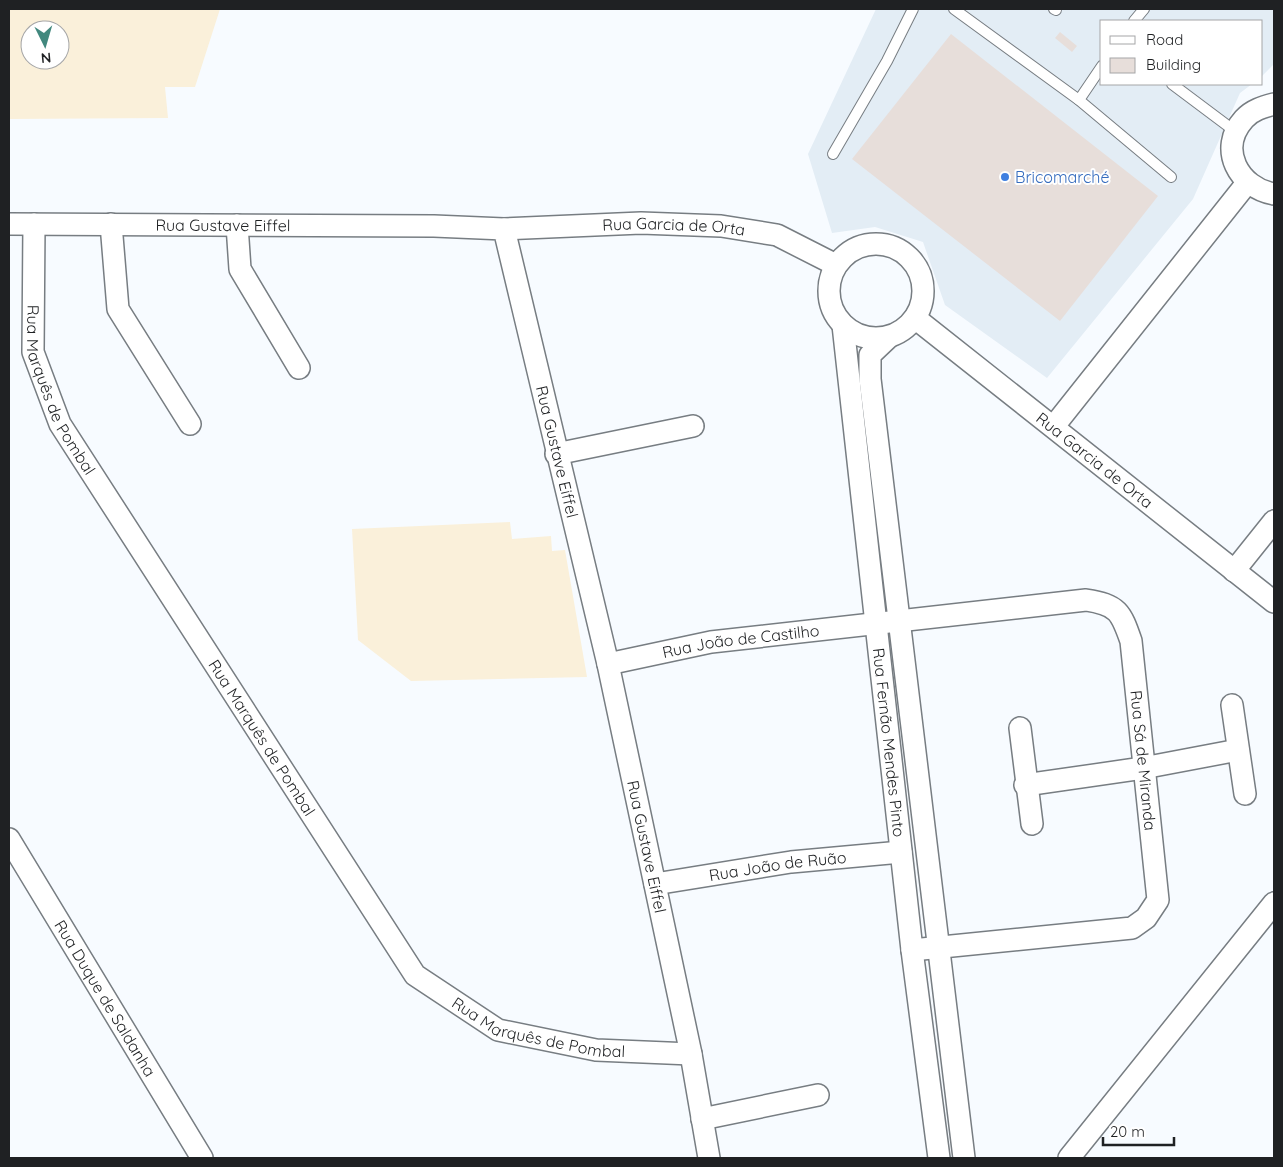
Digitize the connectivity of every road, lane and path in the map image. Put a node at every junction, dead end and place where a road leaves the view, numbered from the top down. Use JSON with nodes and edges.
{"nodes":[{"id":1,"x":913,"y":9,"type":"edge"},
{"id":2,"x":954,"y":9,"type":"edge"},
{"id":3,"x":1144,"y":9,"type":"edge"},
{"id":4,"x":1135,"y":20,"type":"edge"},
{"id":5,"x":1100,"y":69,"type":"edge"},
{"id":6,"x":1173,"y":85,"type":"edge"},
{"id":7,"x":1078,"y":100,"type":"junction"},
{"id":8,"x":1274,"y":104,"type":"edge"},
{"id":9,"x":1236,"y":132,"type":"junction"},
{"id":10,"x":833,"y":154,"type":"dead end"},
{"id":11,"x":1171,"y":177,"type":"dead end"},
{"id":12,"x":1247,"y":183,"type":"junction"},
{"id":13,"x":1274,"y":194,"type":"edge"},
{"id":14,"x":9,"y":224,"type":"edge"},
{"id":15,"x":34,"y":224,"type":"junction"},
{"id":16,"x":111,"y":224,"type":"junction"},
{"id":17,"x":237,"y":225,"type":"junction"},
{"id":18,"x":504,"y":229,"type":"junction"},
{"id":19,"x":836,"y":265,"type":"junction"},
{"id":20,"x":915,"y":318,"type":"junction"},
{"id":21,"x":843,"y":325,"type":"junction"},
{"id":22,"x":889,"y":337,"type":"junction"},
{"id":23,"x":299,"y":368,"type":"dead end"},
{"id":24,"x":190,"y":424,"type":"dead end"},
{"id":25,"x":693,"y":426,"type":"dead end"},
{"id":26,"x":1054,"y":426,"type":"junction"},
{"id":27,"x":556,"y":454,"type":"junction"},
{"id":28,"x":1274,"y":521,"type":"edge"},
{"id":29,"x":1234,"y":571,"type":"junction"},
{"id":30,"x":1274,"y":602,"type":"edge"},
{"id":31,"x":900,"y":620,"type":"junction"},
{"id":32,"x":876,"y":624,"type":"junction"},
{"id":33,"x":608,"y":664,"type":"junction"},
{"id":34,"x":1232,"y":706,"type":"dead end"},
{"id":35,"x":1020,"y":728,"type":"dead end"},
{"id":36,"x":1238,"y":750,"type":"junction"},
{"id":37,"x":1143,"y":768,"type":"junction"},
{"id":38,"x":1025,"y":785,"type":"junction"},
{"id":39,"x":1245,"y":794,"type":"dead end"},
{"id":40,"x":1032,"y":824,"type":"dead end"},
{"id":41,"x":9,"y":839,"type":"edge"},
{"id":42,"x":901,"y":852,"type":"junction"},
{"id":43,"x":655,"y":884,"type":"junction"},
{"id":44,"x":1274,"y":903,"type":"edge"},
{"id":45,"x":938,"y":947,"type":"junction"},
{"id":46,"x":912,"y":950,"type":"junction"},
{"id":47,"x":691,"y":1054,"type":"junction"},
{"id":48,"x":818,"y":1095,"type":"dead end"},
{"id":49,"x":702,"y":1120,"type":"junction"},
{"id":50,"x":202,"y":1158,"type":"edge"},
{"id":51,"x":709,"y":1158,"type":"edge"},
{"id":52,"x":939,"y":1158,"type":"edge"},
{"id":53,"x":964,"y":1158,"type":"edge"},
{"id":54,"x":1069,"y":1158,"type":"edge"}],
"edges":[{"from":1,"to":10,"type":"lane"},
{"from":2,"to":7,"type":"lane"},
{"from":3,"to":4,"type":"lane"},
{"from":5,"to":7,"type":"lane"},
{"from":6,"to":9,"type":"lane"},
{"from":7,"to":11,"type":"lane"},
{"from":8,"to":9,"type":"street"},
{"from":9,"to":12,"type":"street"},
{"from":12,"to":13,"type":"street"},
{"from":12,"to":26,"type":"street"},
{"from":14,"to":15,"type":"street","name":"Rua Gustave Eiffel"},
{"from":15,"to":16,"type":"street","name":"Rua Gustave Eiffel"},
{"from":15,"to":47,"type":"street","name":"Rua Marquês de Pombal"},
{"from":16,"to":17,"type":"street","name":"Rua Gustave Eiffel"},
{"from":16,"to":24,"type":"street"},
{"from":17,"to":18,"type":"street","name":"Rua Gustave Eiffel"},
{"from":17,"to":23,"type":"street"},
{"from":18,"to":19,"type":"street","name":"Rua Garcia de Orta"},
{"from":18,"to":27,"type":"street","name":"Rua Gustave Eiffel"},
{"from":19,"to":20,"type":"street"},
{"from":19,"to":21,"type":"street"},
{"from":20,"to":22,"type":"street"},
{"from":20,"to":26,"type":"street","name":"Rua Garcia de Orta"},
{"from":21,"to":22,"type":"street"},
{"from":21,"to":32,"type":"street","name":"Rua Fernão Mendes Pinto"},
{"from":22,"to":31,"type":"street","name":"Rua Fernão Mendes Pinto"},
{"from":25,"to":27,"type":"street"},
{"from":26,"to":29,"type":"street","name":"Rua Garcia de Orta"},
{"from":27,"to":33,"type":"street","name":"Rua Gustave Eiffel"},
{"from":28,"to":29,"type":"street"},
{"from":29,"to":30,"type":"street","name":"Rua Garcia de Orta"},
{"from":31,"to":32,"type":"street","name":"Rua Sá de Miranda"},
{"from":31,"to":37,"type":"street","name":"Rua Sá de Miranda"},
{"from":31,"to":45,"type":"street","name":"Rua Fernão Mendes Pinto"},
{"from":32,"to":33,"type":"street","name":"Rua João de Castilho"},
{"from":32,"to":42,"type":"street","name":"Rua Fernão Mendes Pinto"},
{"from":33,"to":43,"type":"street","name":"Rua Gustave Eiffel"},
{"from":34,"to":36,"type":"street"},
{"from":35,"to":38,"type":"street"},
{"from":36,"to":37,"type":"street"},
{"from":36,"to":39,"type":"street"},
{"from":37,"to":38,"type":"street"},
{"from":37,"to":45,"type":"street","name":"Rua Sá de Miranda"},
{"from":38,"to":40,"type":"street"},
{"from":41,"to":50,"type":"street","name":"Rua Duque de Saldanha"},
{"from":42,"to":43,"type":"street","name":"Rua João de Ruão"},
{"from":42,"to":46,"type":"street","name":"Rua Fernão Mendes Pinto"},
{"from":43,"to":47,"type":"street","name":"Rua Gustave Eiffel"},
{"from":44,"to":54,"type":"street"},
{"from":45,"to":46,"type":"street","name":"Rua Sá de Miranda"},
{"from":45,"to":53,"type":"street","name":"Rua Fernão Mendes Pinto"},
{"from":46,"to":52,"type":"street","name":"Rua Fernão Mendes Pinto"},
{"from":47,"to":49,"type":"street","name":"Rua Gustave Eiffel"},
{"from":48,"to":49,"type":"street"},
{"from":49,"to":51,"type":"street","name":"Rua Gustave Eiffel"}]}
